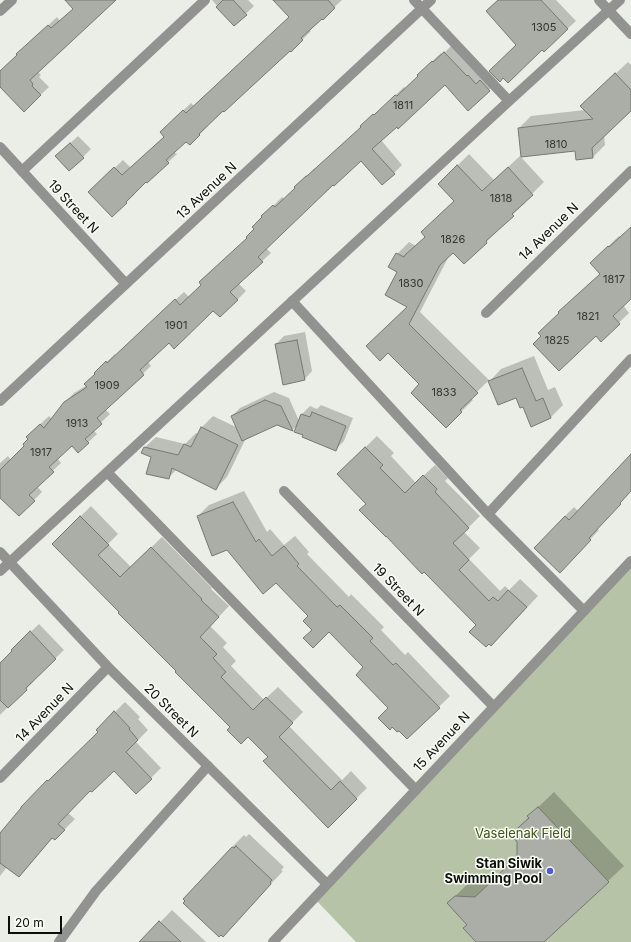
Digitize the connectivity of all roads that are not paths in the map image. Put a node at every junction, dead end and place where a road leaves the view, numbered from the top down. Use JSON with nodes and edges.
{"nodes":[{"id":1,"x":12,"y":0,"type":"edge"},
{"id":2,"x":205,"y":0,"type":"edge"},
{"id":3,"x":414,"y":0,"type":"edge"},
{"id":4,"x":431,"y":0,"type":"edge"},
{"id":5,"x":600,"y":0,"type":"edge"},
{"id":6,"x":620,"y":0,"type":"edge"},
{"id":7,"x":422,"y":8,"type":"junction"},
{"id":8,"x":609,"y":10,"type":"junction"},
{"id":9,"x":0,"y":11,"type":"edge"},
{"id":10,"x":631,"y":34,"type":"edge"},
{"id":11,"x":509,"y":101,"type":"junction"},
{"id":12,"x":0,"y":147,"type":"edge"},
{"id":13,"x":22,"y":171,"type":"junction"},
{"id":14,"x":631,"y":171,"type":"edge"},
{"id":15,"x":126,"y":284,"type":"junction"},
{"id":16,"x":292,"y":301,"type":"junction"},
{"id":17,"x":486,"y":313,"type":"dead end"},
{"id":18,"x":631,"y":359,"type":"edge"},
{"id":19,"x":0,"y":401,"type":"edge"},
{"id":20,"x":106,"y":472,"type":"junction"},
{"id":21,"x":284,"y":491,"type":"dead end"},
{"id":22,"x":488,"y":514,"type":"junction"},
{"id":23,"x":0,"y":552,"type":"edge"},
{"id":24,"x":631,"y":561,"type":"edge"},
{"id":25,"x":9,"y":562,"type":"junction"},
{"id":26,"x":0,"y":571,"type":"edge"},
{"id":27,"x":584,"y":611,"type":"junction"},
{"id":28,"x":108,"y":667,"type":"junction"},
{"id":29,"x":494,"y":707,"type":"junction"},
{"id":30,"x":208,"y":766,"type":"junction"},
{"id":31,"x":0,"y":778,"type":"edge"},
{"id":32,"x":416,"y":790,"type":"junction"},
{"id":33,"x":327,"y":884,"type":"junction"},
{"id":34,"x":58,"y":942,"type":"edge"},
{"id":35,"x":273,"y":942,"type":"edge"}],
"edges":[{"from":1,"to":9,"type":"street"},
{"from":2,"to":13,"type":"street"},
{"from":3,"to":7,"type":"street"},
{"from":4,"to":7,"type":"street","name":"13 Avenue N"},
{"from":5,"to":8,"type":"street"},
{"from":6,"to":8,"type":"street"},
{"from":7,"to":11,"type":"street"},
{"from":7,"to":15,"type":"street","name":"13 Avenue N"},
{"from":8,"to":10,"type":"street"},
{"from":8,"to":11,"type":"street"},
{"from":11,"to":16,"type":"street"},
{"from":12,"to":13,"type":"street","name":"19 Street N"},
{"from":13,"to":15,"type":"street","name":"19 Street N"},
{"from":14,"to":17,"type":"street","name":"14 Avenue N"},
{"from":15,"to":19,"type":"street","name":"13 Avenue N"},
{"from":16,"to":20,"type":"street"},
{"from":16,"to":22,"type":"street"},
{"from":18,"to":22,"type":"street"},
{"from":20,"to":25,"type":"street"},
{"from":20,"to":32,"type":"street"},
{"from":21,"to":29,"type":"street","name":"19 Street N"},
{"from":22,"to":27,"type":"street"},
{"from":23,"to":25,"type":"street","name":"20 Street N"},
{"from":24,"to":27,"type":"street","name":"15 Avenue N"},
{"from":25,"to":26,"type":"street"},
{"from":25,"to":28,"type":"street","name":"20 Street N"},
{"from":27,"to":29,"type":"street","name":"15 Avenue N"},
{"from":28,"to":30,"type":"street","name":"20 Street N"},
{"from":28,"to":31,"type":"street","name":"14 Avenue N"},
{"from":29,"to":32,"type":"street","name":"15 Avenue N"},
{"from":30,"to":33,"type":"street","name":"20 Street N"},
{"from":30,"to":34,"type":"street"},
{"from":32,"to":33,"type":"street","name":"15 Avenue N"},
{"from":33,"to":35,"type":"street","name":"15 Avenue N"}]}
